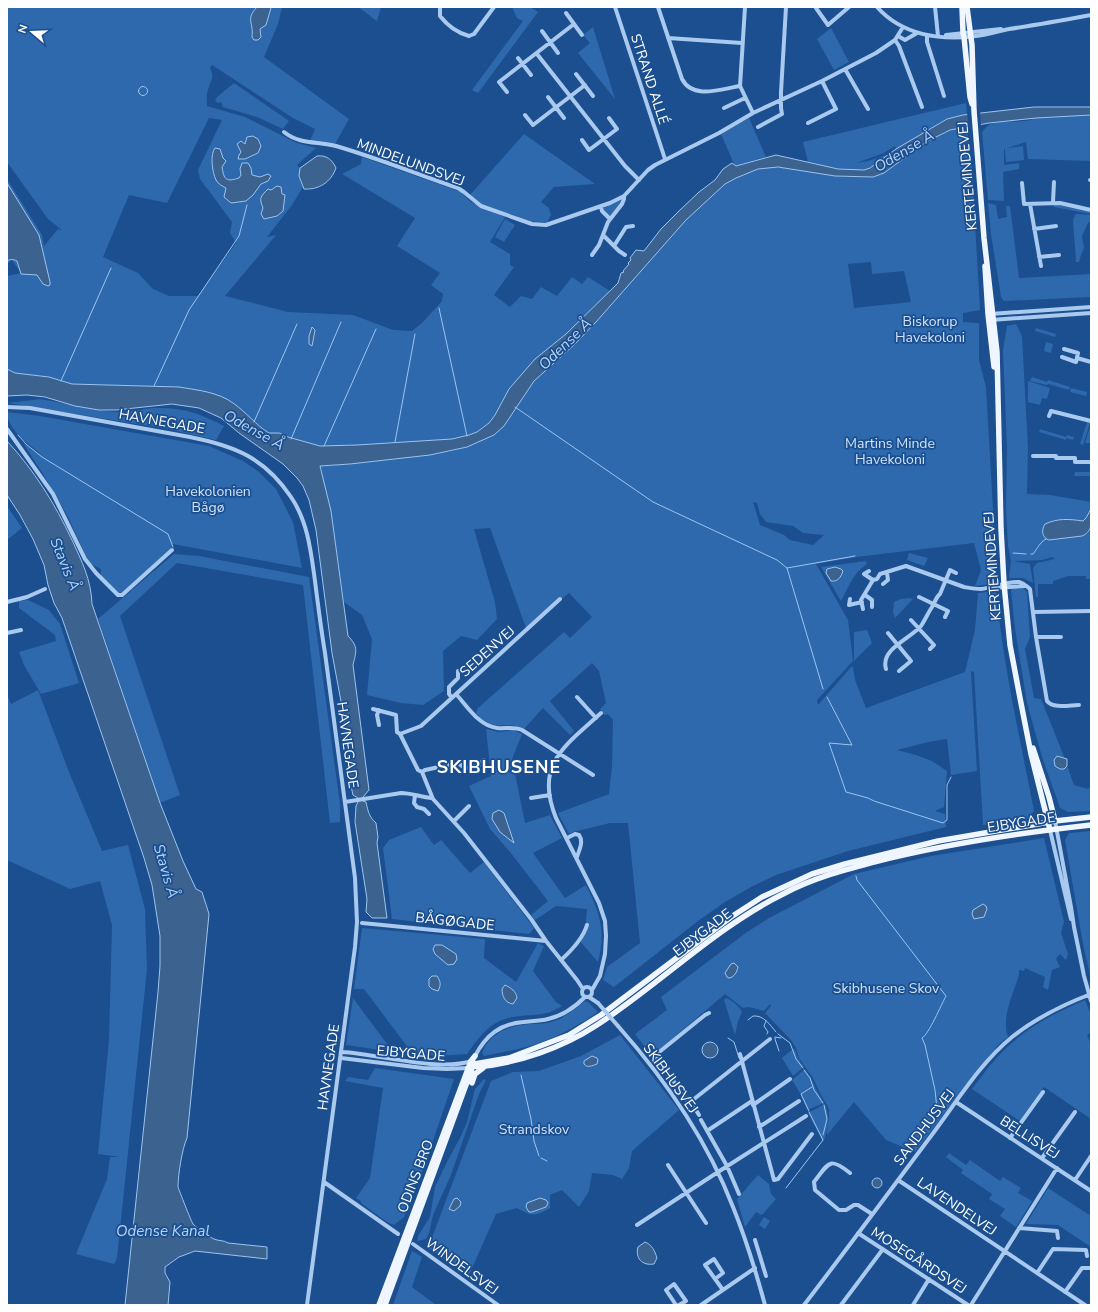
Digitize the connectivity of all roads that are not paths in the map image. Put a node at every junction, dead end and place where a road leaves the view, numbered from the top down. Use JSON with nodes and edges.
{"nodes":[{"id":1,"x":440,"y":7,"type":"edge"},
{"id":2,"x":494,"y":7,"type":"edge"},
{"id":3,"x":615,"y":7,"type":"edge"},
{"id":4,"x":658,"y":7,"type":"edge"},
{"id":5,"x":745,"y":7,"type":"edge"},
{"id":6,"x":786,"y":7,"type":"edge"},
{"id":7,"x":849,"y":7,"type":"edge"},
{"id":8,"x":877,"y":7,"type":"edge"},
{"id":9,"x":936,"y":7,"type":"edge"},
{"id":10,"x":962,"y":7,"type":"edge"},
{"id":11,"x":967,"y":7,"type":"edge"},
{"id":12,"x":816,"y":8,"type":"edge"},
{"id":13,"x":566,"y":13,"type":"dead end"},
{"id":14,"x":1091,"y":15,"type":"edge"},
{"id":15,"x":574,"y":24,"type":"junction"},
{"id":16,"x":903,"y":28,"type":"junction"},
{"id":17,"x":542,"y":31,"type":"dead end"},
{"id":18,"x":918,"y":33,"type":"junction"},
{"id":19,"x":582,"y":35,"type":"dead end"},
{"id":20,"x":927,"y":35,"type":"junction"},
{"id":21,"x":967,"y":35,"type":"junction"},
{"id":22,"x":938,"y":36,"type":"junction"},
{"id":23,"x":668,"y":38,"type":"junction"},
{"id":24,"x":897,"y":38,"type":"junction"},
{"id":25,"x":550,"y":42,"type":"junction"},
{"id":26,"x":742,"y":43,"type":"junction"},
{"id":27,"x":558,"y":53,"type":"dead end"},
{"id":28,"x":537,"y":54,"type":"junction"},
{"id":29,"x":518,"y":58,"type":"dead end"},
{"id":30,"x":523,"y":65,"type":"junction"},
{"id":31,"x":845,"y":69,"type":"junction"},
{"id":32,"x":576,"y":74,"type":"dead end"},
{"id":33,"x":531,"y":75,"type":"dead end"},
{"id":34,"x":822,"y":81,"type":"junction"},
{"id":35,"x":585,"y":85,"type":"junction"},
{"id":36,"x":740,"y":86,"type":"junction"},
{"id":37,"x":507,"y":92,"type":"dead end"},
{"id":38,"x":570,"y":96,"type":"junction"},
{"id":39,"x":593,"y":96,"type":"dead end"},
{"id":40,"x":944,"y":96,"type":"dead end"},
{"id":41,"x":548,"y":97,"type":"dead end"},
{"id":42,"x":745,"y":98,"type":"junction"},
{"id":43,"x":781,"y":101,"type":"junction"},
{"id":44,"x":556,"y":107,"type":"junction"},
{"id":45,"x":922,"y":107,"type":"dead end"},
{"id":46,"x":724,"y":108,"type":"dead end"},
{"id":47,"x":868,"y":109,"type":"dead end"},
{"id":48,"x":974,"y":112,"type":"junction"},
{"id":49,"x":753,"y":113,"type":"junction"},
{"id":50,"x":525,"y":115,"type":"dead end"},
{"id":51,"x":564,"y":118,"type":"dead end"},
{"id":52,"x":609,"y":118,"type":"dead end"},
{"id":53,"x":808,"y":123,"type":"dead end"},
{"id":54,"x":758,"y":127,"type":"dead end"},
{"id":55,"x":284,"y":132,"type":"dead end"},
{"id":56,"x":582,"y":140,"type":"dead end"},
{"id":57,"x":604,"y":140,"type":"junction"},
{"id":58,"x":665,"y":159,"type":"junction"},
{"id":59,"x":639,"y":180,"type":"junction"},
{"id":60,"x":1054,"y":182,"type":"dead end"},
{"id":61,"x":1022,"y":183,"type":"dead end"},
{"id":62,"x":624,"y":196,"type":"junction"},
{"id":63,"x":1053,"y":202,"type":"junction"},
{"id":64,"x":1030,"y":204,"type":"junction"},
{"id":65,"x":600,"y":207,"type":"junction"},
{"id":66,"x":1091,"y":210,"type":"edge"},
{"id":67,"x":610,"y":218,"type":"junction"},
{"id":68,"x":633,"y":226,"type":"dead end"},
{"id":69,"x":1056,"y":226,"type":"dead end"},
{"id":70,"x":1034,"y":229,"type":"junction"},
{"id":71,"x":603,"y":235,"type":"junction"},
{"id":72,"x":614,"y":246,"type":"junction"},
{"id":73,"x":592,"y":255,"type":"dead end"},
{"id":74,"x":625,"y":255,"type":"dead end"},
{"id":75,"x":1059,"y":255,"type":"dead end"},
{"id":76,"x":1039,"y":257,"type":"junction"},
{"id":77,"x":1041,"y":266,"type":"dead end"},
{"id":78,"x":1091,"y":307,"type":"edge"},
{"id":79,"x":1091,"y":313,"type":"edge"},
{"id":80,"x":991,"y":317,"type":"junction"},
{"id":81,"x":1064,"y":349,"type":"dead end"},
{"id":82,"x":1062,"y":357,"type":"dead end"},
{"id":83,"x":1077,"y":358,"type":"junction"},
{"id":84,"x":1091,"y":362,"type":"edge"},
{"id":85,"x":7,"y":407,"type":"edge"},
{"id":86,"x":1049,"y":416,"type":"dead end"},
{"id":87,"x":1091,"y":421,"type":"edge"},
{"id":88,"x":7,"y":429,"type":"edge"},
{"id":89,"x":1033,"y":456,"type":"dead end"},
{"id":90,"x":1091,"y":462,"type":"edge"},
{"id":91,"x":172,"y":550,"type":"dead end"},
{"id":92,"x":869,"y":571,"type":"dead end"},
{"id":93,"x":887,"y":573,"type":"junction"},
{"id":94,"x":956,"y":573,"type":"dead end"},
{"id":95,"x":873,"y":580,"type":"junction"},
{"id":96,"x":946,"y":580,"type":"junction"},
{"id":97,"x":883,"y":584,"type":"dead end"},
{"id":98,"x":1004,"y":586,"type":"junction"},
{"id":99,"x":45,"y":589,"type":"dead end"},
{"id":100,"x":865,"y":595,"type":"junction"},
{"id":101,"x":919,"y":598,"type":"dead end"},
{"id":102,"x":560,"y":599,"type":"dead end"},
{"id":103,"x":850,"y":599,"type":"dead end"},
{"id":104,"x":7,"y":602,"type":"edge"},
{"id":105,"x":862,"y":602,"type":"junction"},
{"id":106,"x":934,"y":604,"type":"junction"},
{"id":107,"x":872,"y":607,"type":"dead end"},
{"id":108,"x":862,"y":609,"type":"dead end"},
{"id":109,"x":1091,"y":611,"type":"edge"},
{"id":110,"x":1032,"y":612,"type":"junction"},
{"id":111,"x":945,"y":617,"type":"dead end"},
{"id":112,"x":912,"y":620,"type":"dead end"},
{"id":113,"x":918,"y":628,"type":"junction"},
{"id":114,"x":21,"y":630,"type":"dead end"},
{"id":115,"x":7,"y":633,"type":"edge"},
{"id":116,"x":888,"y":633,"type":"dead end"},
{"id":117,"x":1036,"y":637,"type":"junction"},
{"id":118,"x":1061,"y":637,"type":"dead end"},
{"id":119,"x":898,"y":645,"type":"junction"},
{"id":120,"x":930,"y":649,"type":"dead end"},
{"id":121,"x":886,"y":669,"type":"dead end"},
{"id":122,"x":458,"y":671,"type":"dead end"},
{"id":123,"x":899,"y":671,"type":"dead end"},
{"id":124,"x":456,"y":694,"type":"junction"},
{"id":125,"x":577,"y":697,"type":"dead end"},
{"id":126,"x":452,"y":698,"type":"junction"},
{"id":127,"x":1079,"y":705,"type":"dead end"},
{"id":128,"x":373,"y":709,"type":"dead end"},
{"id":129,"x":379,"y":710,"type":"junction"},
{"id":130,"x":601,"y":713,"type":"dead end"},
{"id":131,"x":596,"y":718,"type":"junction"},
{"id":132,"x":379,"y":725,"type":"dead end"},
{"id":133,"x":1027,"y":732,"type":"junction"},
{"id":134,"x":400,"y":734,"type":"junction"},
{"id":135,"x":559,"y":753,"type":"junction"},
{"id":136,"x":484,"y":760,"type":"dead end"},
{"id":137,"x":422,"y":772,"type":"junction"},
{"id":138,"x":593,"y":775,"type":"dead end"},
{"id":139,"x":415,"y":795,"type":"junction"},
{"id":140,"x":550,"y":795,"type":"junction"},
{"id":141,"x":432,"y":798,"type":"junction"},
{"id":142,"x":531,"y":798,"type":"dead end"},
{"id":143,"x":345,"y":802,"type":"junction"},
{"id":144,"x":469,"y":806,"type":"dead end"},
{"id":145,"x":429,"y":814,"type":"dead end"},
{"id":146,"x":1091,"y":817,"type":"edge"},
{"id":147,"x":454,"y":821,"type":"junction"},
{"id":148,"x":1055,"y":821,"type":"junction"},
{"id":149,"x":1048,"y":822,"type":"junction"},
{"id":150,"x":1091,"y":824,"type":"edge"},
{"id":151,"x":1056,"y":829,"type":"junction"},
{"id":152,"x":1050,"y":830,"type":"junction"},
{"id":153,"x":567,"y":838,"type":"junction"},
{"id":154,"x":577,"y":857,"type":"junction"},
{"id":155,"x":362,"y":923,"type":"dead end"},
{"id":156,"x":587,"y":925,"type":"dead end"},
{"id":157,"x":1074,"y":927,"type":"junction"},
{"id":158,"x":546,"y":941,"type":"junction"},
{"id":159,"x":561,"y":960,"type":"junction"},
{"id":160,"x":587,"y":992,"type":"junction"},
{"id":161,"x":1090,"y":994,"type":"edge"},
{"id":162,"x":1091,"y":1001,"type":"edge"},
{"id":163,"x":710,"y":1013,"type":"dead end"},
{"id":164,"x":770,"y":1039,"type":"dead end"},
{"id":165,"x":342,"y":1052,"type":"junction"},
{"id":166,"x":740,"y":1054,"type":"dead end"},
{"id":167,"x":341,"y":1058,"type":"junction"},
{"id":168,"x":742,"y":1062,"type":"junction"},
{"id":169,"x":473,"y":1063,"type":"junction"},
{"id":170,"x":485,"y":1066,"type":"junction"},
{"id":171,"x":790,"y":1079,"type":"dead end"},
{"id":172,"x":1043,"y":1092,"type":"dead end"},
{"id":173,"x":690,"y":1102,"type":"junction"},
{"id":174,"x":799,"y":1102,"type":"dead end"},
{"id":175,"x":956,"y":1102,"type":"junction"},
{"id":176,"x":752,"y":1103,"type":"junction"},
{"id":177,"x":1075,"y":1112,"type":"dead end"},
{"id":178,"x":456,"y":1113,"type":"junction"},
{"id":179,"x":698,"y":1114,"type":"dead end"},
{"id":180,"x":806,"y":1116,"type":"dead end"},
{"id":181,"x":702,"y":1120,"type":"dead end"},
{"id":182,"x":759,"y":1127,"type":"junction"},
{"id":183,"x":707,"y":1131,"type":"junction"},
{"id":184,"x":812,"y":1134,"type":"dead end"},
{"id":185,"x":1010,"y":1138,"type":"junction"},
{"id":186,"x":763,"y":1143,"type":"junction"},
{"id":187,"x":1091,"y":1156,"type":"edge"},
{"id":188,"x":1042,"y":1158,"type":"junction"},
{"id":189,"x":668,"y":1166,"type":"dead end"},
{"id":190,"x":727,"y":1166,"type":"junction"},
{"id":191,"x":1057,"y":1168,"type":"junction"},
{"id":192,"x":718,"y":1172,"type":"junction"},
{"id":193,"x":850,"y":1173,"type":"dead end"},
{"id":194,"x":898,"y":1180,"type":"junction"},
{"id":195,"x":1075,"y":1180,"type":"junction"},
{"id":196,"x":324,"y":1182,"type":"junction"},
{"id":197,"x":1091,"y":1191,"type":"edge"},
{"id":198,"x":686,"y":1193,"type":"junction"},
{"id":199,"x":739,"y":1194,"type":"dead end"},
{"id":200,"x":872,"y":1214,"type":"junction"},
{"id":201,"x":706,"y":1223,"type":"dead end"},
{"id":202,"x":636,"y":1225,"type":"dead end"},
{"id":203,"x":1019,"y":1228,"type":"junction"},
{"id":204,"x":858,"y":1233,"type":"junction"},
{"id":205,"x":398,"y":1234,"type":"dead end"},
{"id":206,"x":1058,"y":1238,"type":"dead end"},
{"id":207,"x":413,"y":1244,"type":"dead end"},
{"id":208,"x":748,"y":1247,"type":"junction"},
{"id":209,"x":883,"y":1249,"type":"junction"},
{"id":210,"x":1004,"y":1252,"type":"junction"},
{"id":211,"x":1087,"y":1256,"type":"dead end"},
{"id":212,"x":754,"y":1268,"type":"junction"},
{"id":213,"x":1091,"y":1268,"type":"edge"},
{"id":214,"x":1037,"y":1273,"type":"junction"},
{"id":215,"x":766,"y":1276,"type":"dead end"},
{"id":216,"x":715,"y":1279,"type":"junction"},
{"id":217,"x":929,"y":1279,"type":"junction"},
{"id":218,"x":723,"y":1290,"type":"junction"},
{"id":219,"x":1066,"y":1292,"type":"junction"},
{"id":220,"x":307,"y":1305,"type":"edge"},
{"id":221,"x":379,"y":1305,"type":"edge"},
{"id":222,"x":385,"y":1305,"type":"edge"},
{"id":223,"x":498,"y":1305,"type":"edge"},
{"id":224,"x":676,"y":1305,"type":"edge"},
{"id":225,"x":679,"y":1305,"type":"edge"},
{"id":226,"x":701,"y":1305,"type":"edge"},
{"id":227,"x":764,"y":1305,"type":"edge"},
{"id":228,"x":804,"y":1305,"type":"edge"},
{"id":229,"x":841,"y":1305,"type":"edge"},
{"id":230,"x":913,"y":1305,"type":"edge"},
{"id":231,"x":968,"y":1305,"type":"edge"},
{"id":232,"x":972,"y":1305,"type":"edge"},
{"id":233,"x":1085,"y":1305,"type":"edge"}],
"edges":[{"from":1,"to":2,"type":"street"},
{"from":3,"to":58,"type":"street","name":"STRAND ALLÉ"},
{"from":4,"to":23,"type":"street"},
{"from":5,"to":26,"type":"street"},
{"from":6,"to":43,"type":"street"},
{"from":7,"to":12,"type":"street"},
{"from":8,"to":16,"type":"street"},
{"from":9,"to":22,"type":"street"},
{"from":10,"to":21,"type":"main road","name":"KERTEMINDEVEJ"},
{"from":11,"to":21,"type":"main road","name":"KERTEMINDEVEJ"},
{"from":13,"to":15,"type":"street"},
{"from":14,"to":21,"type":"street"},
{"from":15,"to":19,"type":"street"},
{"from":15,"to":25,"type":"street"},
{"from":16,"to":18,"type":"street"},
{"from":16,"to":24,"type":"street","name":"MINDELUNDSVEJ"},
{"from":17,"to":25,"type":"street"},
{"from":18,"to":20,"type":"street"},
{"from":18,"to":24,"type":"street","name":"MINDELUNDSVEJ"},
{"from":20,"to":22,"type":"street"},
{"from":20,"to":40,"type":"street"},
{"from":21,"to":22,"type":"street"},
{"from":21,"to":48,"type":"main road","name":"KERTEMINDEVEJ"},
{"from":21,"to":48,"type":"main road","name":"KERTEMINDEVEJ"},
{"from":23,"to":26,"type":"street"},
{"from":23,"to":36,"type":"street"},
{"from":24,"to":31,"type":"street","name":"MINDELUNDSVEJ"},
{"from":24,"to":45,"type":"street"},
{"from":25,"to":27,"type":"street"},
{"from":25,"to":28,"type":"street"},
{"from":26,"to":36,"type":"street"},
{"from":28,"to":30,"type":"street"},
{"from":28,"to":38,"type":"street"},
{"from":29,"to":30,"type":"street"},
{"from":30,"to":33,"type":"street"},
{"from":30,"to":37,"type":"street"},
{"from":31,"to":34,"type":"street","name":"MINDELUNDSVEJ"},
{"from":31,"to":47,"type":"street"},
{"from":32,"to":35,"type":"street"},
{"from":34,"to":43,"type":"street","name":"MINDELUNDSVEJ"},
{"from":34,"to":53,"type":"street"},
{"from":35,"to":38,"type":"street"},
{"from":35,"to":39,"type":"street"},
{"from":36,"to":42,"type":"street"},
{"from":38,"to":44,"type":"street"},
{"from":38,"to":57,"type":"street"},
{"from":41,"to":44,"type":"street"},
{"from":42,"to":46,"type":"street"},
{"from":42,"to":49,"type":"street"},
{"from":43,"to":49,"type":"street","name":"MINDELUNDSVEJ"},
{"from":43,"to":54,"type":"street"},
{"from":44,"to":50,"type":"street"},
{"from":44,"to":51,"type":"street"},
{"from":48,"to":80,"type":"main road","name":"KERTEMINDEVEJ"},
{"from":49,"to":58,"type":"street","name":"MINDELUNDSVEJ"},
{"from":52,"to":57,"type":"street"},
{"from":55,"to":65,"type":"street","name":"MINDELUNDSVEJ"},
{"from":56,"to":57,"type":"street"},
{"from":57,"to":59,"type":"street"},
{"from":58,"to":59,"type":"street","name":"MINDELUNDSVEJ"},
{"from":59,"to":62,"type":"street","name":"MINDELUNDSVEJ"},
{"from":60,"to":63,"type":"street"},
{"from":61,"to":64,"type":"street"},
{"from":62,"to":65,"type":"street","name":"MINDELUNDSVEJ"},
{"from":62,"to":67,"type":"street"},
{"from":63,"to":64,"type":"street"},
{"from":63,"to":66,"type":"street"},
{"from":64,"to":70,"type":"street"},
{"from":65,"to":67,"type":"street"},
{"from":67,"to":71,"type":"street"},
{"from":68,"to":72,"type":"street"},
{"from":69,"to":70,"type":"street"},
{"from":70,"to":76,"type":"street"},
{"from":71,"to":72,"type":"street"},
{"from":71,"to":73,"type":"street"},
{"from":72,"to":74,"type":"street"},
{"from":75,"to":76,"type":"street"},
{"from":76,"to":77,"type":"street"},
{"from":78,"to":80,"type":"street"},
{"from":79,"to":80,"type":"street"},
{"from":80,"to":98,"type":"main road","name":"KERTEMINDEVEJ"},
{"from":81,"to":83,"type":"street"},
{"from":82,"to":83,"type":"street"},
{"from":83,"to":84,"type":"street"},
{"from":85,"to":143,"type":"street","name":"HAVNEGADE"},
{"from":86,"to":87,"type":"street"},
{"from":88,"to":91,"type":"street"},
{"from":89,"to":90,"type":"street"},
{"from":92,"to":95,"type":"street"},
{"from":93,"to":95,"type":"street"},
{"from":93,"to":96,"type":"street"},
{"from":93,"to":97,"type":"street"},
{"from":94,"to":96,"type":"street"},
{"from":95,"to":100,"type":"street"},
{"from":96,"to":98,"type":"street"},
{"from":96,"to":106,"type":"street"},
{"from":98,"to":110,"type":"street"},
{"from":98,"to":133,"type":"main road","name":"KERTEMINDEVEJ"},
{"from":99,"to":104,"type":"street"},
{"from":100,"to":105,"type":"street"},
{"from":100,"to":107,"type":"street"},
{"from":101,"to":106,"type":"street"},
{"from":102,"to":124,"type":"street","name":"SEDENVEJ"},
{"from":103,"to":105,"type":"street"},
{"from":105,"to":108,"type":"street"},
{"from":106,"to":111,"type":"street"},
{"from":106,"to":113,"type":"street"},
{"from":109,"to":110,"type":"street"},
{"from":110,"to":117,"type":"street"},
{"from":112,"to":113,"type":"street"},
{"from":113,"to":119,"type":"street"},
{"from":113,"to":120,"type":"street"},
{"from":114,"to":115,"type":"street"},
{"from":116,"to":119,"type":"street"},
{"from":117,"to":118,"type":"street"},
{"from":117,"to":127,"type":"street"},
{"from":119,"to":121,"type":"street"},
{"from":119,"to":123,"type":"street"},
{"from":122,"to":126,"type":"street","name":"SEDENVEJ"},
{"from":124,"to":126,"type":"street","name":"SEDENVEJ"},
{"from":124,"to":135,"type":"street"},
{"from":125,"to":131,"type":"street"},
{"from":126,"to":134,"type":"street"},
{"from":128,"to":129,"type":"street","name":"SKIBHUSVEJ"},
{"from":129,"to":132,"type":"street"},
{"from":129,"to":134,"type":"street","name":"SKIBHUSVEJ"},
{"from":130,"to":131,"type":"street"},
{"from":131,"to":135,"type":"street"},
{"from":133,"to":148,"type":"main road","name":"KERTEMINDEVEJ"},
{"from":133,"to":149,"type":"main road","name":"KERTEMINDEVEJ"},
{"from":134,"to":137,"type":"street","name":"SKIBHUSVEJ"},
{"from":135,"to":138,"type":"street"},
{"from":135,"to":140,"type":"street"},
{"from":136,"to":137,"type":"street"},
{"from":137,"to":141,"type":"street","name":"SKIBHUSVEJ"},
{"from":139,"to":141,"type":"street"},
{"from":139,"to":143,"type":"street"},
{"from":139,"to":145,"type":"street"},
{"from":140,"to":142,"type":"street"},
{"from":140,"to":153,"type":"street"},
{"from":141,"to":147,"type":"street","name":"SKIBHUSVEJ"},
{"from":143,"to":165,"type":"street","name":"HAVNEGADE"},
{"from":144,"to":147,"type":"street"},
{"from":146,"to":148,"type":"main road","name":"EJBYGADE"},
{"from":147,"to":158,"type":"street","name":"SKIBHUSVEJ"},
{"from":148,"to":149,"type":"main road","name":"EJBYGADE"},
{"from":148,"to":151,"type":"street"},
{"from":149,"to":152,"type":"main road","name":"KERTEMINDEVEJ"},
{"from":149,"to":169,"type":"main road","name":"EJBYGADE"},
{"from":150,"to":151,"type":"main road","name":"EJBYGADE"},
{"from":151,"to":152,"type":"main road","name":"EJBYGADE"},
{"from":151,"to":157,"type":"street"},
{"from":152,"to":157,"type":"street"},
{"from":152,"to":170,"type":"main road","name":"EJBYGADE"},
{"from":153,"to":154,"type":"street"},
{"from":153,"to":154,"type":"street"},
{"from":154,"to":160,"type":"street"},
{"from":155,"to":158,"type":"street","name":"BÅGØGADE"},
{"from":156,"to":159,"type":"street"},
{"from":157,"to":161,"type":"street"},
{"from":158,"to":159,"type":"street","name":"SKIBHUSVEJ"},
{"from":159,"to":160,"type":"street","name":"SKIBHUSVEJ"},
{"from":160,"to":169,"type":"street","name":"ODINS BRO"},
{"from":160,"to":192,"type":"street","name":"SKIBHUSVEJ","bridge":true},
{"from":161,"to":162,"type":"street"},
{"from":161,"to":175,"type":"street","name":"SANDHUSVEJ"},
{"from":163,"to":173,"type":"street"},
{"from":164,"to":168,"type":"street"},
{"from":165,"to":167,"type":"street","name":"HAVNEGADE"},
{"from":165,"to":169,"type":"street","name":"EJBYGADE"},
{"from":166,"to":168,"type":"street"},
{"from":167,"to":169,"type":"street","name":"EJBYGADE"},
{"from":167,"to":196,"type":"street","name":"HAVNEGADE"},
{"from":168,"to":173,"type":"street"},
{"from":168,"to":176,"type":"street"},
{"from":169,"to":170,"type":"main road","name":"EJBYGADE"},
{"from":169,"to":178,"type":"main road"},
{"from":169,"to":221,"type":"main road","name":"ODINS BRO"},
{"from":170,"to":178,"type":"main road"},
{"from":171,"to":176,"type":"street"},
{"from":172,"to":185,"type":"street"},
{"from":173,"to":179,"type":"street"},
{"from":174,"to":182,"type":"street"},
{"from":175,"to":185,"type":"street","name":"BELLISVEJ"},
{"from":175,"to":194,"type":"street","name":"SANDHUSVEJ"},
{"from":176,"to":182,"type":"street"},
{"from":176,"to":183,"type":"street"},
{"from":177,"to":188,"type":"street"},
{"from":178,"to":222,"type":"main road","name":"ODINS BRO"},
{"from":180,"to":186,"type":"street"},
{"from":181,"to":183,"type":"street"},
{"from":182,"to":186,"type":"street"},
{"from":183,"to":190,"type":"street"},
{"from":184,"to":186,"type":"street"},
{"from":185,"to":188,"type":"street","name":"BELLISVEJ"},
{"from":186,"to":190,"type":"street"},
{"from":187,"to":195,"type":"street"},
{"from":188,"to":191,"type":"street","name":"BELLISVEJ"},
{"from":189,"to":198,"type":"street"},
{"from":190,"to":192,"type":"street"},
{"from":190,"to":199,"type":"street"},
{"from":191,"to":195,"type":"street","name":"BELLISVEJ"},
{"from":191,"to":203,"type":"street"},
{"from":192,"to":198,"type":"street"},
{"from":192,"to":208,"type":"street","name":"SKIBHUSVEJ"},
{"from":193,"to":200,"type":"street"},
{"from":194,"to":200,"type":"street","name":"SANDHUSVEJ"},
{"from":194,"to":210,"type":"street","name":"LAVENDELVEJ"},
{"from":195,"to":197,"type":"street","name":"BELLISVEJ"},
{"from":196,"to":205,"type":"street"},
{"from":196,"to":220,"type":"street","name":"HAVNEGADE"},
{"from":198,"to":201,"type":"street"},
{"from":198,"to":202,"type":"street"},
{"from":200,"to":204,"type":"street","name":"SANDHUSVEJ"},
{"from":203,"to":206,"type":"street"},
{"from":203,"to":210,"type":"street"},
{"from":204,"to":209,"type":"street","name":"MOSEGÅRDSVEJ"},
{"from":204,"to":228,"type":"street","name":"SANDHUSVEJ"},
{"from":207,"to":223,"type":"street","name":"WINDELSVEJ"},
{"from":208,"to":212,"type":"street","name":"SKIBHUSVEJ"},
{"from":208,"to":215,"type":"street"},
{"from":209,"to":217,"type":"street","name":"MOSEGÅRDSVEJ"},
{"from":209,"to":229,"type":"street"},
{"from":210,"to":214,"type":"street","name":"LAVENDELVEJ"},
{"from":210,"to":232,"type":"street"},
{"from":211,"to":214,"type":"street"},
{"from":212,"to":218,"type":"street"},
{"from":212,"to":227,"type":"street","name":"SKIBHUSVEJ"},
{"from":213,"to":219,"type":"street"},
{"from":214,"to":219,"type":"street","name":"LAVENDELVEJ"},
{"from":216,"to":216,"type":"street"},
{"from":216,"to":218,"type":"street"},
{"from":217,"to":230,"type":"street"},
{"from":217,"to":231,"type":"street","name":"MOSEGÅRDSVEJ"},
{"from":218,"to":226,"type":"street"},
{"from":219,"to":233,"type":"street","name":"LAVENDELVEJ"},
{"from":224,"to":225,"type":"street"}]}
